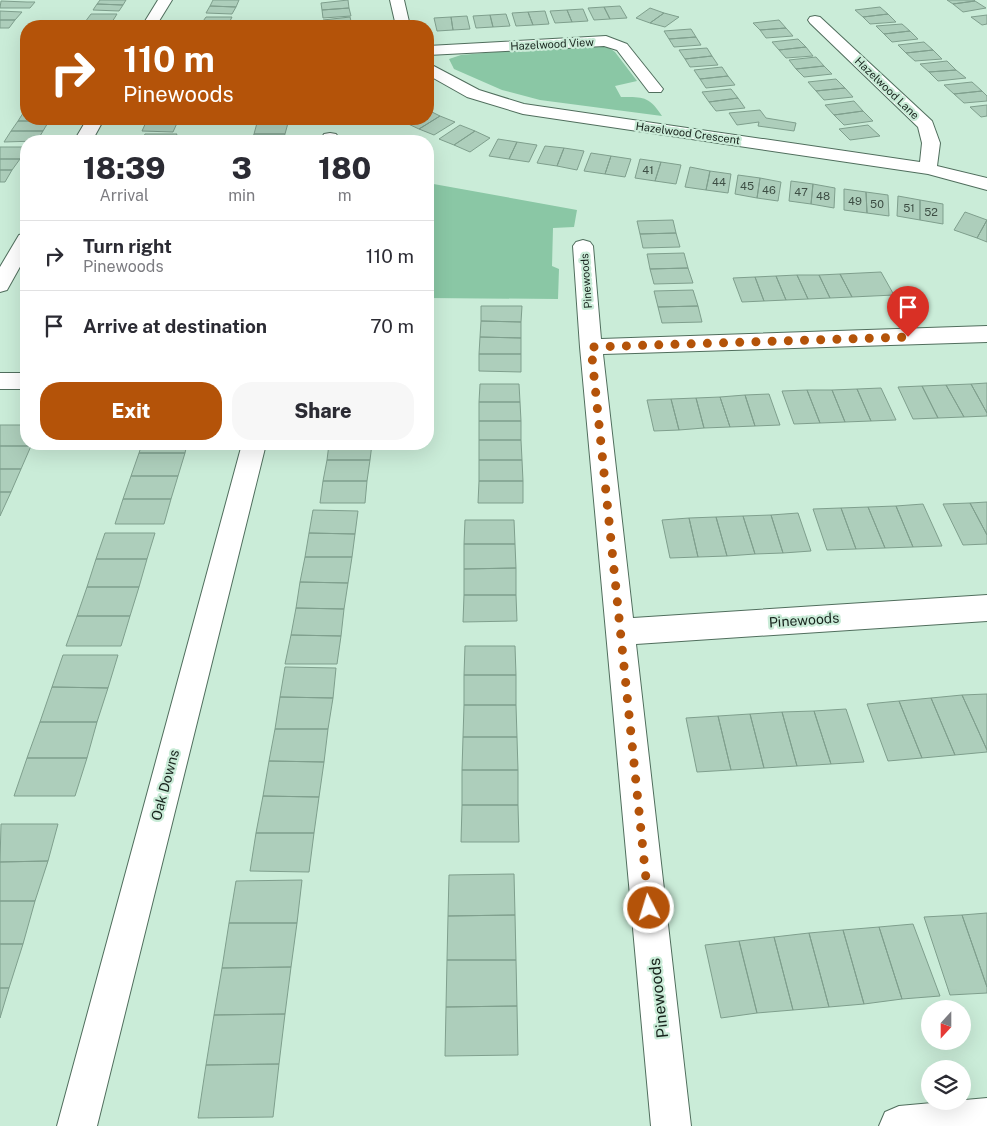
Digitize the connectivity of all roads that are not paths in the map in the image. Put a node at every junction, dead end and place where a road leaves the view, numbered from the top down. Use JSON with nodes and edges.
{"nodes":[{"id":1,"x":165,"y":0,"type":"edge"},
{"id":2,"x":397,"y":0,"type":"edge"},
{"id":3,"x":153,"y":20,"type":"edge"},
{"id":4,"x":402,"y":20,"type":"edge"},
{"id":5,"x":816,"y":20,"type":"dead end"},
{"id":6,"x":434,"y":51,"type":"edge"},
{"id":7,"x":434,"y":73,"type":"edge"},
{"id":8,"x":654,"y":88,"type":"dead end"},
{"id":9,"x":928,"y":169,"type":"junction"},
{"id":10,"x":987,"y":184,"type":"edge"},
{"id":11,"x":583,"y":246,"type":"dead end"},
{"id":12,"x":20,"y":249,"type":"edge"},
{"id":13,"x":0,"y":284,"type":"edge"},
{"id":14,"x":987,"y":334,"type":"edge"},
{"id":15,"x":591,"y":347,"type":"junction"},
{"id":16,"x":20,"y":381,"type":"edge"},
{"id":17,"x":0,"y":382,"type":"edge"},
{"id":18,"x":252,"y":450,"type":"edge"},
{"id":19,"x":987,"y":608,"type":"edge"},
{"id":20,"x":621,"y":632,"type":"junction"},
{"id":21,"x":987,"y":1118,"type":"edge"},
{"id":22,"x":77,"y":1126,"type":"edge"},
{"id":23,"x":671,"y":1126,"type":"edge"},
{"id":24,"x":899,"y":1126,"type":"edge"}],
"edges":[{"from":1,"to":3,"type":"street"},
{"from":2,"to":4,"type":"street"},
{"from":5,"to":9,"type":"street","name":"Hazelwood Lane"},
{"from":6,"to":8,"type":"street","name":"Hazelwood View"},
{"from":7,"to":9,"type":"street","name":"Hazelwood Crescent"},
{"from":9,"to":10,"type":"street","name":"Hazelwood Crescent"},
{"from":11,"to":15,"type":"street","name":"Pinewoods"},
{"from":12,"to":13,"type":"street"},
{"from":14,"to":15,"type":"street"},
{"from":15,"to":20,"type":"street","name":"Pinewoods"},
{"from":16,"to":17,"type":"street"},
{"from":18,"to":22,"type":"street","name":"Oak Downs"},
{"from":19,"to":20,"type":"street","name":"Pinewoods"},
{"from":20,"to":23,"type":"street","name":"Pinewoods"},
{"from":21,"to":24,"type":"street"}]}
